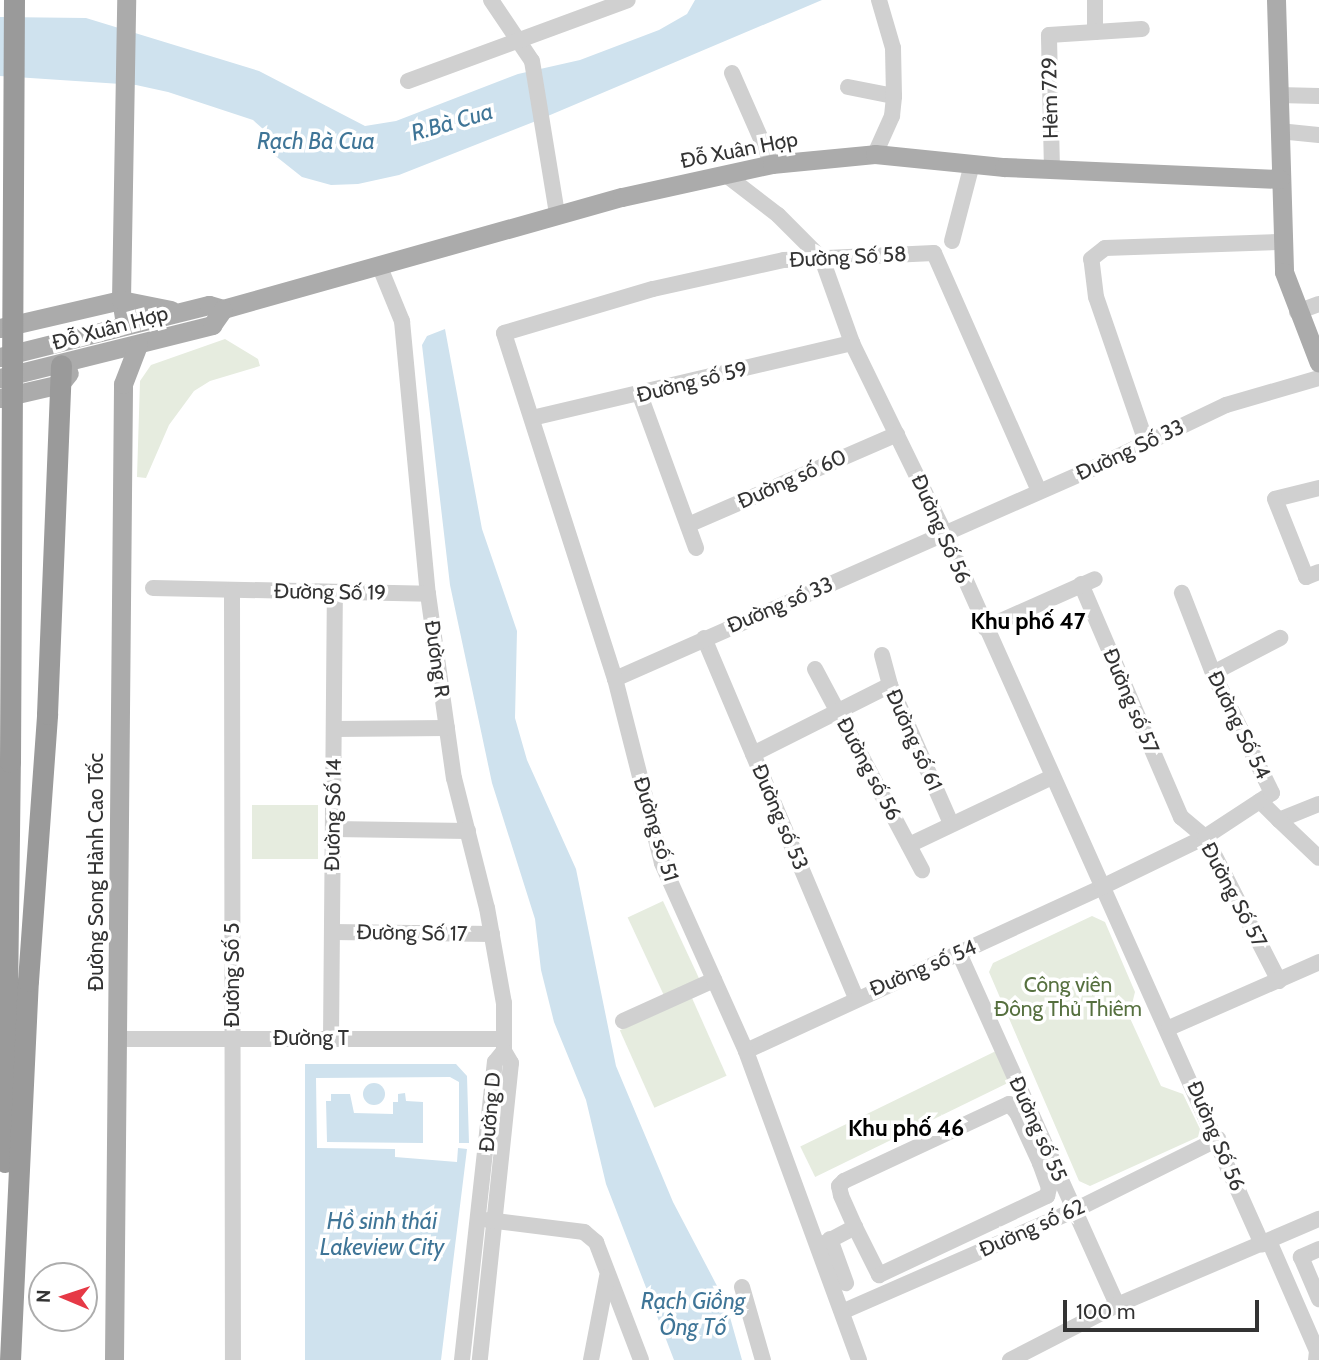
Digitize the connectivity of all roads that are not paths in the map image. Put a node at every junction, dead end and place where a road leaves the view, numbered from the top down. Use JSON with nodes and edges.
{"nodes":[{"id":1,"x":14,"y":0,"type":"edge"},
{"id":2,"x":126,"y":0,"type":"edge"},
{"id":3,"x":491,"y":0,"type":"edge"},
{"id":4,"x":628,"y":0,"type":"edge"},
{"id":5,"x":879,"y":0,"type":"edge"},
{"id":6,"x":1095,"y":0,"type":"edge"},
{"id":7,"x":1276,"y":0,"type":"edge"},
{"id":8,"x":1142,"y":29,"type":"dead end"},
{"id":9,"x":1096,"y":32,"type":"junction"},
{"id":10,"x":517,"y":39,"type":"junction"},
{"id":11,"x":732,"y":74,"type":"dead end"},
{"id":12,"x":408,"y":81,"type":"dead end"},
{"id":13,"x":848,"y":87,"type":"dead end"},
{"id":14,"x":894,"y":96,"type":"junction"},
{"id":15,"x":1278,"y":96,"type":"junction"},
{"id":16,"x":1319,"y":96,"type":"edge"},
{"id":17,"x":1279,"y":131,"type":"junction"},
{"id":18,"x":1319,"y":135,"type":"edge"},
{"id":19,"x":875,"y":154,"type":"junction"},
{"id":20,"x":772,"y":164,"type":"junction"},
{"id":21,"x":972,"y":164,"type":"junction"},
{"id":22,"x":1052,"y":170,"type":"junction"},
{"id":23,"x":726,"y":176,"type":"junction"},
{"id":24,"x":1271,"y":179,"type":"junction"},
{"id":25,"x":557,"y":214,"type":"junction"},
{"id":26,"x":952,"y":241,"type":"dead end"},
{"id":27,"x":1280,"y":242,"type":"junction"},
{"id":28,"x":822,"y":259,"type":"junction"},
{"id":29,"x":379,"y":265,"type":"junction"},
{"id":30,"x":121,"y":300,"type":"junction"},
{"id":31,"x":1319,"y":304,"type":"edge"},
{"id":32,"x":223,"y":309,"type":"junction"},
{"id":33,"x":179,"y":311,"type":"junction"},
{"id":34,"x":1297,"y":312,"type":"junction"},
{"id":35,"x":125,"y":324,"type":"junction"},
{"id":36,"x":0,"y":328,"type":"edge"},
{"id":37,"x":510,"y":328,"type":"joint"},
{"id":38,"x":852,"y":343,"type":"junction"},
{"id":39,"x":138,"y":345,"type":"junction"},
{"id":40,"x":108,"y":353,"type":"junction"},
{"id":41,"x":0,"y":357,"type":"edge"},
{"id":42,"x":1319,"y":363,"type":"edge"},
{"id":43,"x":67,"y":370,"type":"junction"},
{"id":44,"x":0,"y":378,"type":"edge"},
{"id":45,"x":1319,"y":378,"type":"edge"},
{"id":46,"x":123,"y":384,"type":"junction"},
{"id":47,"x":640,"y":395,"type":"junction"},
{"id":48,"x":0,"y":398,"type":"edge"},
{"id":49,"x":531,"y":418,"type":"junction"},
{"id":50,"x":897,"y":434,"type":"junction"},
{"id":51,"x":1146,"y":442,"type":"junction"},
{"id":52,"x":1319,"y":488,"type":"edge"},
{"id":53,"x":1039,"y":491,"type":"junction"},
{"id":54,"x":688,"y":525,"type":"junction"},
{"id":55,"x":945,"y":534,"type":"junction"},
{"id":56,"x":696,"y":548,"type":"dead end"},
{"id":57,"x":1312,"y":575,"type":"edge"},
{"id":58,"x":153,"y":589,"type":"dead end"},
{"id":59,"x":232,"y":591,"type":"junction"},
{"id":60,"x":335,"y":593,"type":"junction"},
{"id":61,"x":1182,"y":593,"type":"dead end"},
{"id":62,"x":428,"y":594,"type":"junction"},
{"id":63,"x":985,"y":628,"type":"junction"},
{"id":64,"x":704,"y":638,"type":"junction"},
{"id":65,"x":1280,"y":638,"type":"dead end"},
{"id":66,"x":882,"y":655,"type":"dead end"},
{"id":67,"x":815,"y":669,"type":"dead end"},
{"id":68,"x":1213,"y":673,"type":"junction"},
{"id":69,"x":615,"y":679,"type":"junction"},
{"id":70,"x":890,"y":685,"type":"junction"},
{"id":71,"x":839,"y":711,"type":"junction"},
{"id":72,"x":447,"y":728,"type":"junction"},
{"id":73,"x":334,"y":729,"type":"junction"},
{"id":74,"x":753,"y":754,"type":"junction"},
{"id":75,"x":1050,"y":778,"type":"junction"},
{"id":76,"x":1261,"y":801,"type":"junction"},
{"id":77,"x":1319,"y":804,"type":"edge"},
{"id":78,"x":1181,"y":817,"type":"joint"},
{"id":79,"x":1279,"y":820,"type":"junction"},
{"id":80,"x":951,"y":823,"type":"junction"},
{"id":81,"x":333,"y":829,"type":"junction"},
{"id":82,"x":468,"y":831,"type":"junction"},
{"id":83,"x":1205,"y":837,"type":"junction"},
{"id":84,"x":909,"y":845,"type":"junction"},
{"id":85,"x":1319,"y":858,"type":"edge"},
{"id":86,"x":922,"y":870,"type":"dead end"},
{"id":87,"x":1102,"y":887,"type":"junction"},
{"id":88,"x":332,"y":932,"type":"junction"},
{"id":89,"x":492,"y":934,"type":"junction"},
{"id":90,"x":959,"y":953,"type":"junction"},
{"id":91,"x":1319,"y":962,"type":"edge"},
{"id":92,"x":714,"y":980,"type":"junction"},
{"id":93,"x":1279,"y":981,"type":"junction"},
{"id":94,"x":856,"y":997,"type":"junction"},
{"id":95,"x":623,"y":1021,"type":"dead end"},
{"id":96,"x":1169,"y":1028,"type":"junction"},
{"id":97,"x":232,"y":1038,"type":"junction"},
{"id":98,"x":331,"y":1038,"type":"junction"},
{"id":99,"x":117,"y":1039,"type":"junction"},
{"id":100,"x":504,"y":1045,"type":"junction"},
{"id":101,"x":746,"y":1051,"type":"junction"},
{"id":102,"x":1218,"y":1139,"type":"junction"},
{"id":103,"x":1045,"y":1160,"type":"junction"},
{"id":104,"x":1075,"y":1210,"type":"junction"},
{"id":105,"x":1319,"y":1219,"type":"edge"},
{"id":106,"x":488,"y":1220,"type":"junction"},
{"id":107,"x":855,"y":1227,"type":"junction"},
{"id":108,"x":966,"y":1235,"type":"junction"},
{"id":109,"x":1266,"y":1242,"type":"junction"},
{"id":110,"x":825,"y":1243,"type":"junction"},
{"id":111,"x":1319,"y":1249,"type":"edge"},
{"id":112,"x":974,"y":1254,"type":"junction"},
{"id":113,"x":607,"y":1276,"type":"junction"},
{"id":114,"x":846,"y":1283,"type":"dead end"},
{"id":115,"x":742,"y":1287,"type":"dead end"},
{"id":116,"x":1319,"y":1299,"type":"edge"},
{"id":117,"x":1117,"y":1305,"type":"junction"},
{"id":118,"x":844,"y":1311,"type":"junction"},
{"id":119,"x":625,"y":1325,"type":"junction"},
{"id":120,"x":595,"y":1336,"type":"junction"},
{"id":121,"x":1036,"y":1354,"type":"edge"},
{"id":122,"x":1317,"y":1354,"type":"edge"},
{"id":123,"x":4,"y":1360,"type":"edge"},
{"id":124,"x":10,"y":1360,"type":"edge"},
{"id":125,"x":114,"y":1360,"type":"edge"},
{"id":126,"x":233,"y":1360,"type":"edge"},
{"id":127,"x":462,"y":1360,"type":"edge"},
{"id":128,"x":480,"y":1360,"type":"edge"},
{"id":129,"x":590,"y":1360,"type":"edge"},
{"id":130,"x":641,"y":1360,"type":"edge"},
{"id":131,"x":763,"y":1360,"type":"edge"},
{"id":132,"x":859,"y":1360,"type":"edge"},
{"id":133,"x":1010,"y":1360,"type":"edge"}],
"edges":[{"from":1,"to":123,"type":"highway","bridge":true},
{"from":2,"to":30,"type":"main road"},
{"from":3,"to":10,"type":"street"},
{"from":4,"to":10,"type":"street"},
{"from":5,"to":14,"type":"street"},
{"from":6,"to":9,"type":"street"},
{"from":7,"to":15,"type":"main road"},
{"from":8,"to":9,"type":"street","name":"Hẻm 729"},
{"from":9,"to":22,"type":"street","name":"Hẻm 729"},
{"from":10,"to":12,"type":"street"},
{"from":10,"to":25,"type":"street"},
{"from":11,"to":20,"type":"street"},
{"from":13,"to":14,"type":"street"},
{"from":14,"to":19,"type":"street"},
{"from":15,"to":16,"type":"street"},
{"from":15,"to":17,"type":"main road"},
{"from":17,"to":18,"type":"street"},
{"from":17,"to":24,"type":"main road"},
{"from":19,"to":20,"type":"main road","name":"Đỗ Xuân Hợp"},
{"from":19,"to":21,"type":"main road","name":"Đỗ Xuân Hợp"},
{"from":20,"to":23,"type":"main road","name":"Đỗ Xuân Hợp"},
{"from":21,"to":22,"type":"main road","name":"Đỗ Xuân Hợp"},
{"from":21,"to":26,"type":"street"},
{"from":22,"to":24,"type":"main road","name":"Đỗ Xuân Hợp"},
{"from":23,"to":25,"type":"main road","name":"Đỗ Xuân Hợp"},
{"from":23,"to":28,"type":"street","name":"Đường Số 56"},
{"from":24,"to":27,"type":"main road"},
{"from":25,"to":29,"type":"main road","name":"Đỗ Xuân Hợp"},
{"from":27,"to":34,"type":"main road"},
{"from":27,"to":51,"type":"street"},
{"from":28,"to":37,"type":"street","name":"Đường Số 58"},
{"from":28,"to":38,"type":"street","name":"Đường Số 56"},
{"from":28,"to":53,"type":"street","name":"Đường Số 58"},
{"from":29,"to":32,"type":"main road","name":"Đỗ Xuân Hợp"},
{"from":29,"to":62,"type":"street","name":"Đường R"},
{"from":30,"to":33,"type":"main road"},
{"from":30,"to":35,"type":"main road"},
{"from":30,"to":36,"type":"main road"},
{"from":31,"to":34,"type":"street"},
{"from":32,"to":33,"type":"main road","name":"Đỗ Xuân Hợp"},
{"from":32,"to":39,"type":"main road","name":"Đỗ Xuân Hợp"},
{"from":33,"to":35,"type":"main road","name":"Đỗ Xuân Hợp"},
{"from":34,"to":42,"type":"main road"},
{"from":35,"to":41,"type":"main road","name":"Đỗ Xuân Hợp"},
{"from":37,"to":49,"type":"street","name":"Đường số 51"},
{"from":38,"to":47,"type":"street","name":"Đường số 59"},
{"from":38,"to":50,"type":"street","name":"Đường Số 56"},
{"from":39,"to":40,"type":"main road","name":"Đỗ Xuân Hợp"},
{"from":39,"to":46,"type":"main road","name":"Đường Song Hành Cao Tốc"},
{"from":40,"to":43,"type":"main road","name":"Đỗ Xuân Hợp"},
{"from":40,"to":46,"type":"main road","name":"Đường Song Hành Cao Tốc"},
{"from":43,"to":44,"type":"main road","name":"Đỗ Xuân Hợp"},
{"from":43,"to":48,"type":"main road"},
{"from":43,"to":124,"type":"highway"},
{"from":45,"to":51,"type":"street","name":"Đường Số 33"},
{"from":46,"to":99,"type":"main road","name":"Đường Song Hành Cao Tốc"},
{"from":47,"to":49,"type":"street","name":"Đường số 59"},
{"from":47,"to":54,"type":"street"},
{"from":49,"to":69,"type":"street","name":"Đường số 51"},
{"from":50,"to":54,"type":"street","name":"Đường số 60"},
{"from":50,"to":55,"type":"street","name":"Đường Số 56"},
{"from":51,"to":53,"type":"street","name":"Đường Số 33"},
{"from":52,"to":57,"type":"street"},
{"from":53,"to":55,"type":"street","name":"Đường Số 33"},
{"from":54,"to":56,"type":"street"},
{"from":55,"to":63,"type":"street","name":"Đường Số 56"},
{"from":55,"to":64,"type":"street","name":"Đường số 33"},
{"from":58,"to":59,"type":"street","name":"Đường Số 19"},
{"from":59,"to":60,"type":"street","name":"Đường Số 19"},
{"from":59,"to":97,"type":"street","name":"Đường Số 5"},
{"from":60,"to":62,"type":"street","name":"Đường Số 19"},
{"from":60,"to":73,"type":"street","name":"Đường Số 14"},
{"from":61,"to":68,"type":"street","name":"Đường Số 54"},
{"from":62,"to":72,"type":"street","name":"Đường R"},
{"from":63,"to":75,"type":"street","name":"Đường Số 56"},
{"from":63,"to":78,"type":"street","name":"Đường số 57"},
{"from":64,"to":69,"type":"street","name":"Đường số 33"},
{"from":64,"to":74,"type":"street","name":"Đường số 53"},
{"from":65,"to":68,"type":"street"},
{"from":66,"to":70,"type":"street","name":"Đường số 61"},
{"from":67,"to":71,"type":"street","name":"Đường số 56"},
{"from":68,"to":76,"type":"street","name":"Đường Số 54"},
{"from":69,"to":92,"type":"street","name":"Đường số 51"},
{"from":70,"to":71,"type":"street"},
{"from":70,"to":80,"type":"street","name":"Đường số 61"},
{"from":71,"to":74,"type":"street"},
{"from":71,"to":84,"type":"street","name":"Đường số 56"},
{"from":72,"to":73,"type":"street"},
{"from":72,"to":82,"type":"street","name":"Đường R"},
{"from":73,"to":81,"type":"street","name":"Đường Số 14"},
{"from":74,"to":94,"type":"street","name":"Đường số 53"},
{"from":75,"to":80,"type":"street"},
{"from":75,"to":87,"type":"street","name":"Đường Số 56"},
{"from":76,"to":79,"type":"street"},
{"from":76,"to":83,"type":"street","name":"Đường Số 54"},
{"from":77,"to":79,"type":"street"},
{"from":78,"to":83,"type":"street","name":"Đường Số 57"},
{"from":79,"to":85,"type":"street"},
{"from":80,"to":84,"type":"street"},
{"from":81,"to":82,"type":"street"},
{"from":81,"to":88,"type":"street","name":"Đường Số 14"},
{"from":82,"to":89,"type":"street","name":"Đường R"},
{"from":83,"to":87,"type":"street","name":"Đường Số 54"},
{"from":83,"to":93,"type":"street","name":"Đường Số 57"},
{"from":84,"to":86,"type":"street","name":"Đường số 56"},
{"from":87,"to":90,"type":"street","name":"Đường số 54"},
{"from":87,"to":96,"type":"street","name":"Đường Số 56"},
{"from":88,"to":89,"type":"street","name":"Đường Số 17"},
{"from":88,"to":98,"type":"street","name":"Đường Số 14"},
{"from":89,"to":100,"type":"street","name":"Đường R"},
{"from":90,"to":94,"type":"street","name":"Đường số 54"},
{"from":90,"to":103,"type":"street","name":"Đường số 55"},
{"from":91,"to":93,"type":"street"},
{"from":92,"to":95,"type":"street"},
{"from":92,"to":101,"type":"street","name":"Đường số 51"},
{"from":93,"to":96,"type":"street"},
{"from":94,"to":101,"type":"street","name":"Đường số 54"},
{"from":96,"to":102,"type":"street","name":"Đường Số 56"},
{"from":97,"to":98,"type":"street","name":"Đường T"},
{"from":97,"to":99,"type":"street","name":"Đường T"},
{"from":97,"to":126,"type":"street","name":"Đường Số 5"},
{"from":98,"to":100,"type":"street","name":"Đường T"},
{"from":99,"to":125,"type":"main road","name":"Đường Song Hành Cao Tốc"},
{"from":100,"to":106,"type":"street","name":"Đường D"},
{"from":101,"to":110,"type":"street","name":"Đường số 51"},
{"from":102,"to":104,"type":"street","name":"Đường số 62"},
{"from":102,"to":109,"type":"street","name":"Đường Số 56"},
{"from":103,"to":104,"type":"street","name":"Đường số 55"},
{"from":103,"to":107,"type":"street"},
{"from":103,"to":108,"type":"street"},
{"from":104,"to":112,"type":"street","name":"Đường số 62"},
{"from":104,"to":117,"type":"street","name":"Đường số 55"},
{"from":105,"to":109,"type":"street"},
{"from":106,"to":113,"type":"street"},
{"from":106,"to":127,"type":"street","name":"Đường D"},
{"from":106,"to":128,"type":"street","name":"Đường D"},
{"from":107,"to":108,"type":"street"},
{"from":107,"to":110,"type":"street"},
{"from":108,"to":112,"type":"street"},
{"from":109,"to":117,"type":"street"},
{"from":109,"to":122,"type":"street","name":"Đường Số 56"},
{"from":110,"to":114,"type":"street"},
{"from":110,"to":118,"type":"street","name":"Đường số 51"},
{"from":111,"to":116,"type":"street"},
{"from":112,"to":118,"type":"street","name":"Đường số 62"},
{"from":113,"to":119,"type":"street"},
{"from":113,"to":120,"type":"street"},
{"from":115,"to":131,"type":"street"},
{"from":117,"to":121,"type":"street"},
{"from":118,"to":132,"type":"street","name":"Đường số 51"},
{"from":119,"to":120,"type":"street"},
{"from":119,"to":130,"type":"street"},
{"from":120,"to":129,"type":"street"},
{"from":121,"to":133,"type":"street"}]}
